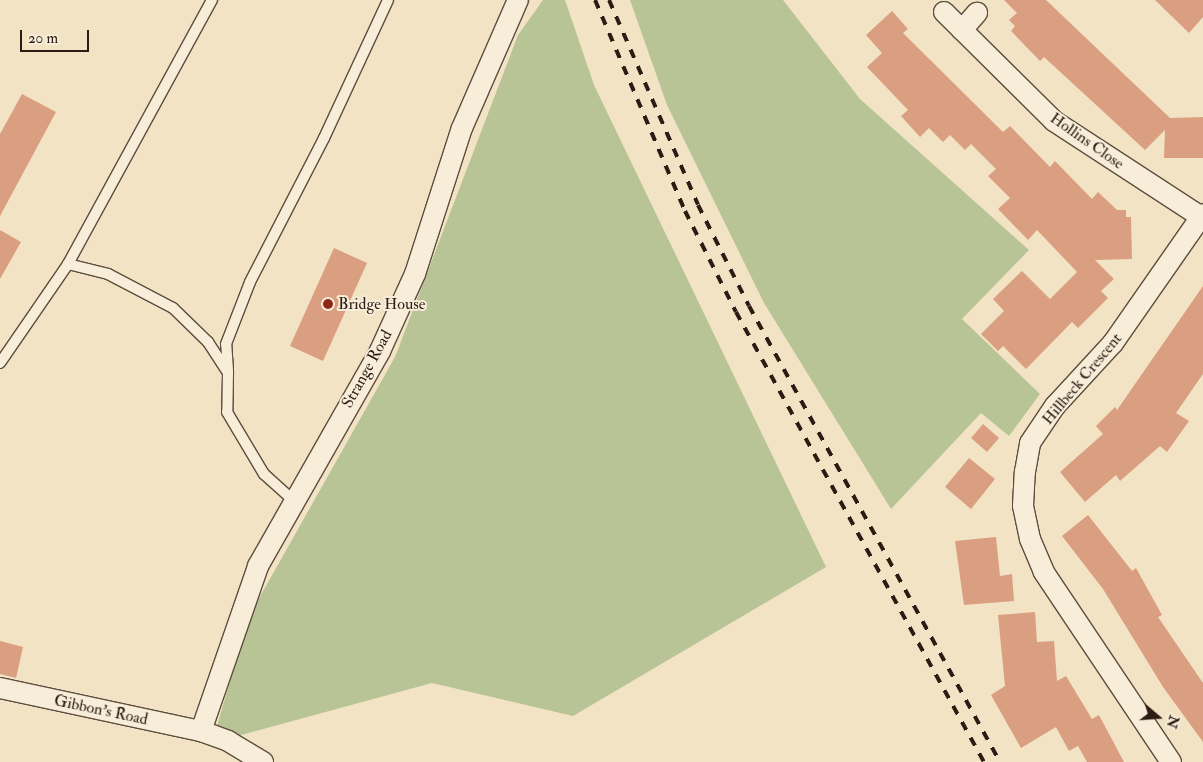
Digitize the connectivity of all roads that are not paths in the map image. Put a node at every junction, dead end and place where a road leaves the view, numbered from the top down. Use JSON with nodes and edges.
{"nodes":[{"id":1,"x":212,"y":0,"type":"edge"},
{"id":2,"x":388,"y":0,"type":"edge"},
{"id":3,"x":518,"y":0,"type":"edge"},
{"id":4,"x":944,"y":12,"type":"dead end"},
{"id":5,"x":977,"y":13,"type":"dead end"},
{"id":6,"x":962,"y":30,"type":"junction"},
{"id":7,"x":1202,"y":216,"type":"edge"},
{"id":8,"x":68,"y":264,"type":"junction"},
{"id":9,"x":0,"y":363,"type":"edge"},
{"id":10,"x":228,"y":373,"type":"junction"},
{"id":11,"x":293,"y":500,"type":"junction"},
{"id":12,"x":0,"y":688,"type":"edge"},
{"id":13,"x":201,"y":731,"type":"junction"},
{"id":14,"x":264,"y":762,"type":"edge"},
{"id":15,"x":1171,"y":762,"type":"edge"}],
"edges":[{"from":1,"to":8,"type":"lane"},
{"from":2,"to":10,"type":"lane"},
{"from":3,"to":11,"type":"street","name":"Strange Road"},
{"from":4,"to":6,"type":"street","name":"Hollins Close"},
{"from":5,"to":6,"type":"street"},
{"from":6,"to":7,"type":"street","name":"Hollins Close"},
{"from":7,"to":15,"type":"street","name":"Hillbeck Crescent"},
{"from":8,"to":9,"type":"lane"},
{"from":8,"to":10,"type":"lane"},
{"from":10,"to":11,"type":"lane"},
{"from":11,"to":13,"type":"street","name":"Strange Road"},
{"from":12,"to":13,"type":"street","name":"Gibbon's Road"},
{"from":13,"to":14,"type":"street","name":"Gibbon's Road"}]}
